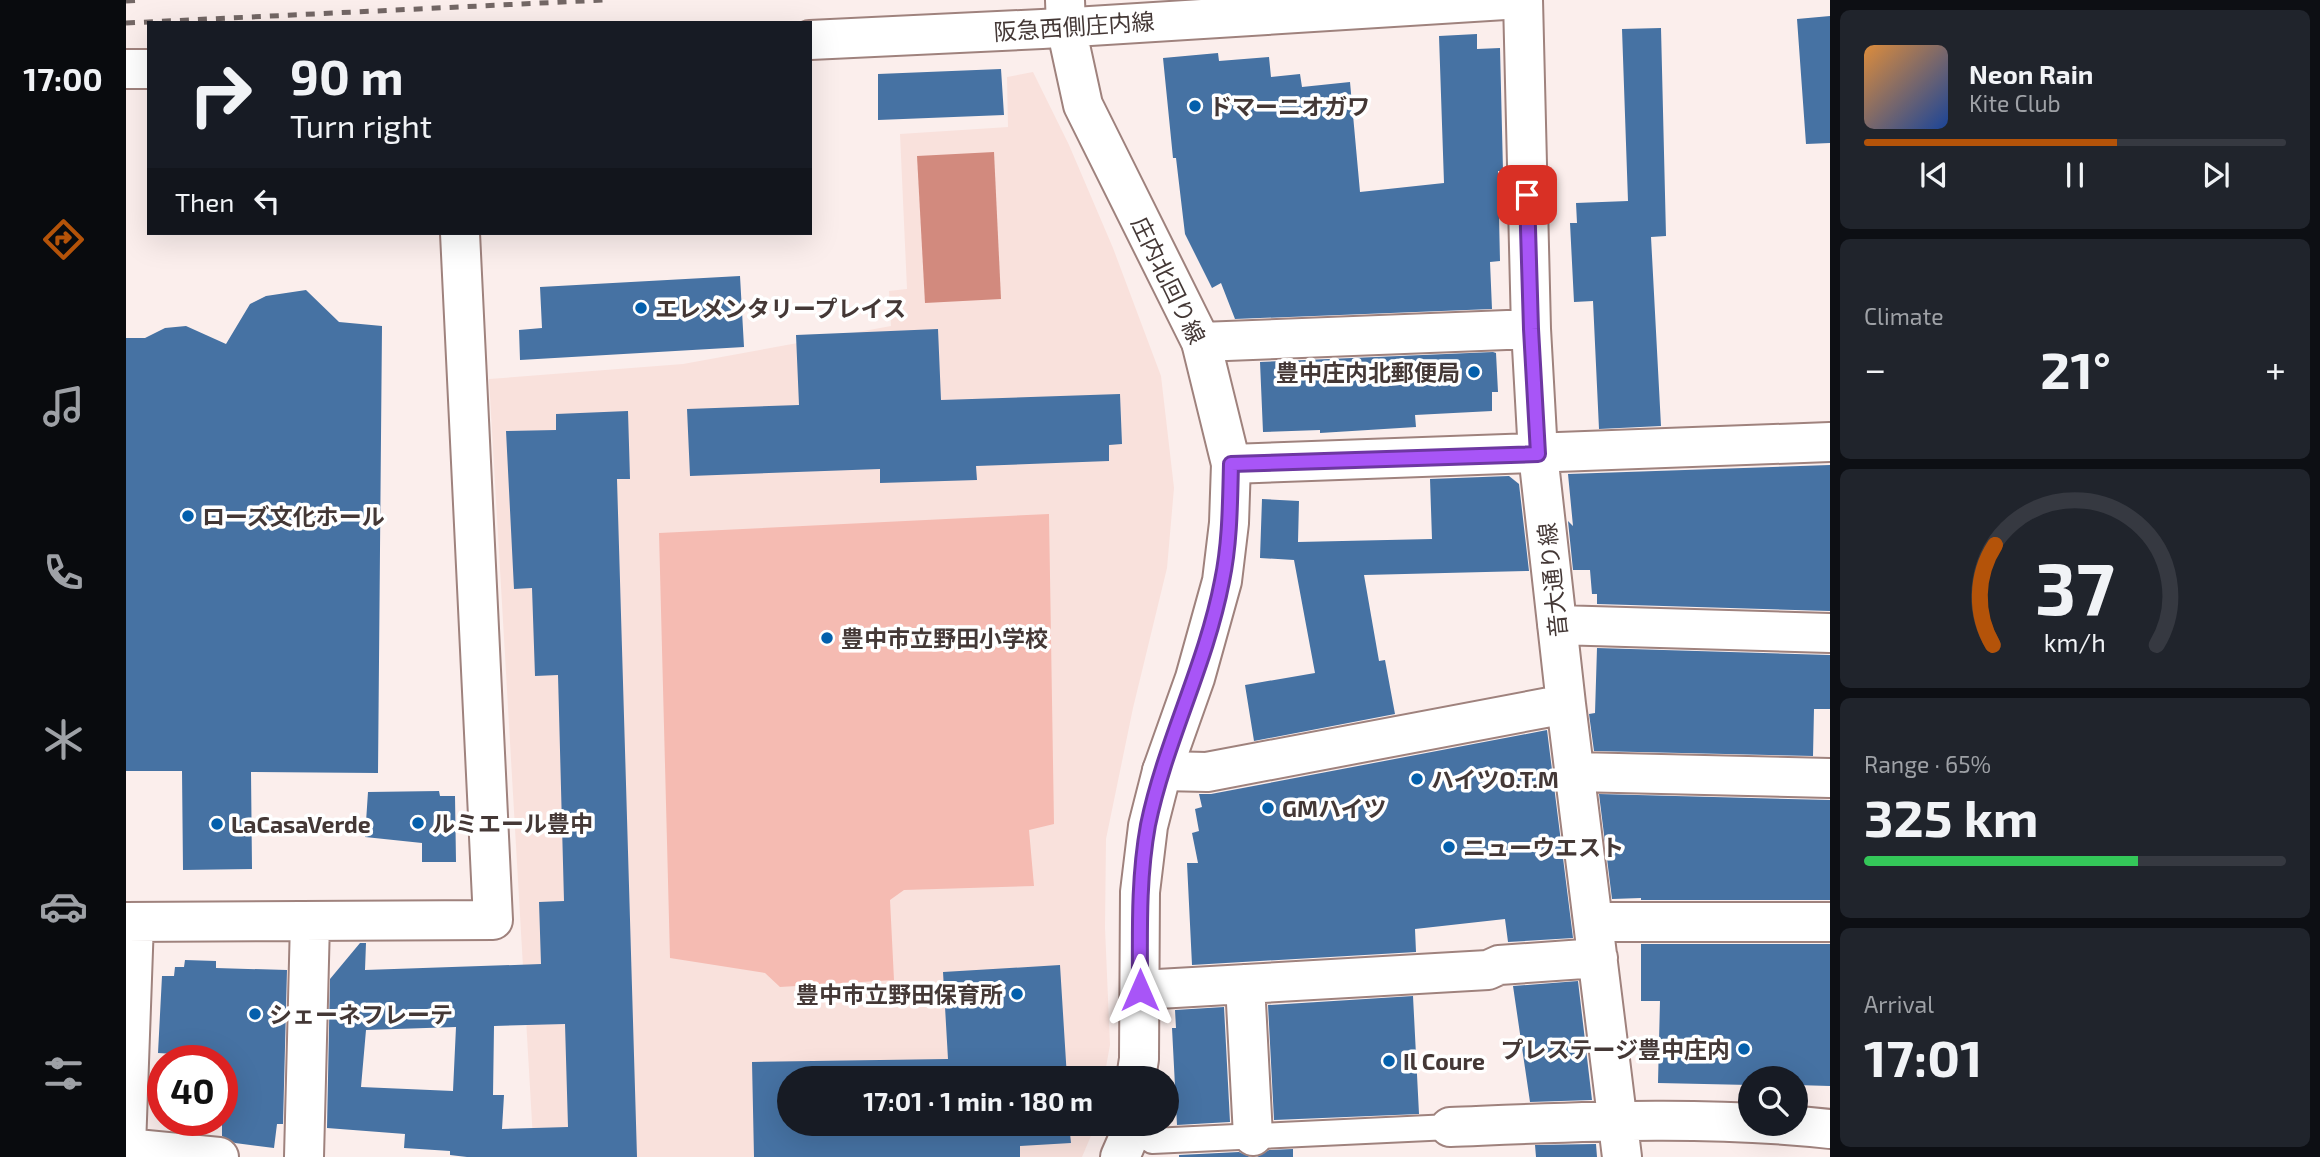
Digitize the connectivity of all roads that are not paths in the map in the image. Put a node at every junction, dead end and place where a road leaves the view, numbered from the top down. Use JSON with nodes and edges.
{"nodes":[{"id":1,"x":1506,"y":0,"type":"edge"},
{"id":2,"x":1522,"y":0,"type":"edge"},
{"id":3,"x":1066,"y":13,"type":"edge"},
{"id":4,"x":812,"y":40,"type":"edge"},
{"id":5,"x":126,"y":69,"type":"edge"},
{"id":6,"x":147,"y":69,"type":"edge"},
{"id":7,"x":460,"y":235,"type":"edge"},
{"id":8,"x":1531,"y":329,"type":"junction"},
{"id":9,"x":1201,"y":342,"type":"junction"},
{"id":10,"x":1830,"y":442,"type":"edge"},
{"id":11,"x":1538,"y":454,"type":"junction"},
{"id":12,"x":1231,"y":464,"type":"junction"},
{"id":13,"x":1557,"y":625,"type":"junction"},
{"id":14,"x":1830,"y":633,"type":"edge"},
{"id":15,"x":1566,"y":704,"type":"junction"},
{"id":16,"x":1161,"y":771,"type":"junction"},
{"id":17,"x":1575,"y":772,"type":"junction"},
{"id":18,"x":1830,"y":778,"type":"edge"},
{"id":19,"x":130,"y":922,"type":"edge"},
{"id":20,"x":310,"y":922,"type":"junction"},
{"id":21,"x":1830,"y":922,"type":"edge"},
{"id":22,"x":1596,"y":940,"type":"junction"},
{"id":23,"x":1245,"y":984,"type":"junction"},
{"id":24,"x":1140,"y":990,"type":"junction"},
{"id":25,"x":1138,"y":1066,"type":"edge"},
{"id":26,"x":1619,"y":1120,"type":"junction"},
{"id":27,"x":1450,"y":1128,"type":"joint"},
{"id":28,"x":1830,"y":1129,"type":"edge"},
{"id":29,"x":1253,"y":1136,"type":"junction"},
{"id":30,"x":1134,"y":1140,"type":"edge"},
{"id":31,"x":137,"y":1151,"type":"edge"},
{"id":32,"x":219,"y":1157,"type":"edge"},
{"id":33,"x":304,"y":1157,"type":"edge"},
{"id":34,"x":1622,"y":1157,"type":"edge"}],
"edges":[{"from":1,"to":3,"type":"street","name":"阪急西側庄内線"},
{"from":2,"to":8,"type":"street","name":"音大通り線"},
{"from":3,"to":4,"type":"street","name":"阪急西側庄内線"},
{"from":3,"to":9,"type":"street","name":"庄内北回り線"},
{"from":5,"to":6,"type":"street"},
{"from":7,"to":20,"type":"street"},
{"from":8,"to":9,"type":"street"},
{"from":8,"to":11,"type":"street","name":"音大通り線"},
{"from":9,"to":12,"type":"street","name":"庄内北回り線"},
{"from":10,"to":11,"type":"street"},
{"from":11,"to":12,"type":"street"},
{"from":11,"to":13,"type":"street","name":"音大通り線"},
{"from":12,"to":16,"type":"street","name":"庄内北回り線"},
{"from":13,"to":14,"type":"street"},
{"from":13,"to":15,"type":"street","name":"音大通り線"},
{"from":15,"to":16,"type":"street"},
{"from":15,"to":17,"type":"street","name":"音大通り線"},
{"from":16,"to":24,"type":"street","name":"庄内北回り線"},
{"from":17,"to":18,"type":"street"},
{"from":17,"to":22,"type":"street","name":"音大通り線"},
{"from":19,"to":20,"type":"street"},
{"from":19,"to":31,"type":"street"},
{"from":20,"to":33,"type":"street"},
{"from":21,"to":22,"type":"street"},
{"from":22,"to":23,"type":"street"},
{"from":22,"to":26,"type":"street","name":"音大通り線"},
{"from":23,"to":24,"type":"street"},
{"from":23,"to":29,"type":"street"},
{"from":24,"to":25,"type":"street","name":"庄内北回り線"},
{"from":26,"to":27,"type":"street"},
{"from":26,"to":28,"type":"street"},
{"from":26,"to":34,"type":"street","name":"音大通り線"},
{"from":27,"to":29,"type":"lane"},
{"from":29,"to":30,"type":"lane"},
{"from":31,"to":32,"type":"street"}]}
